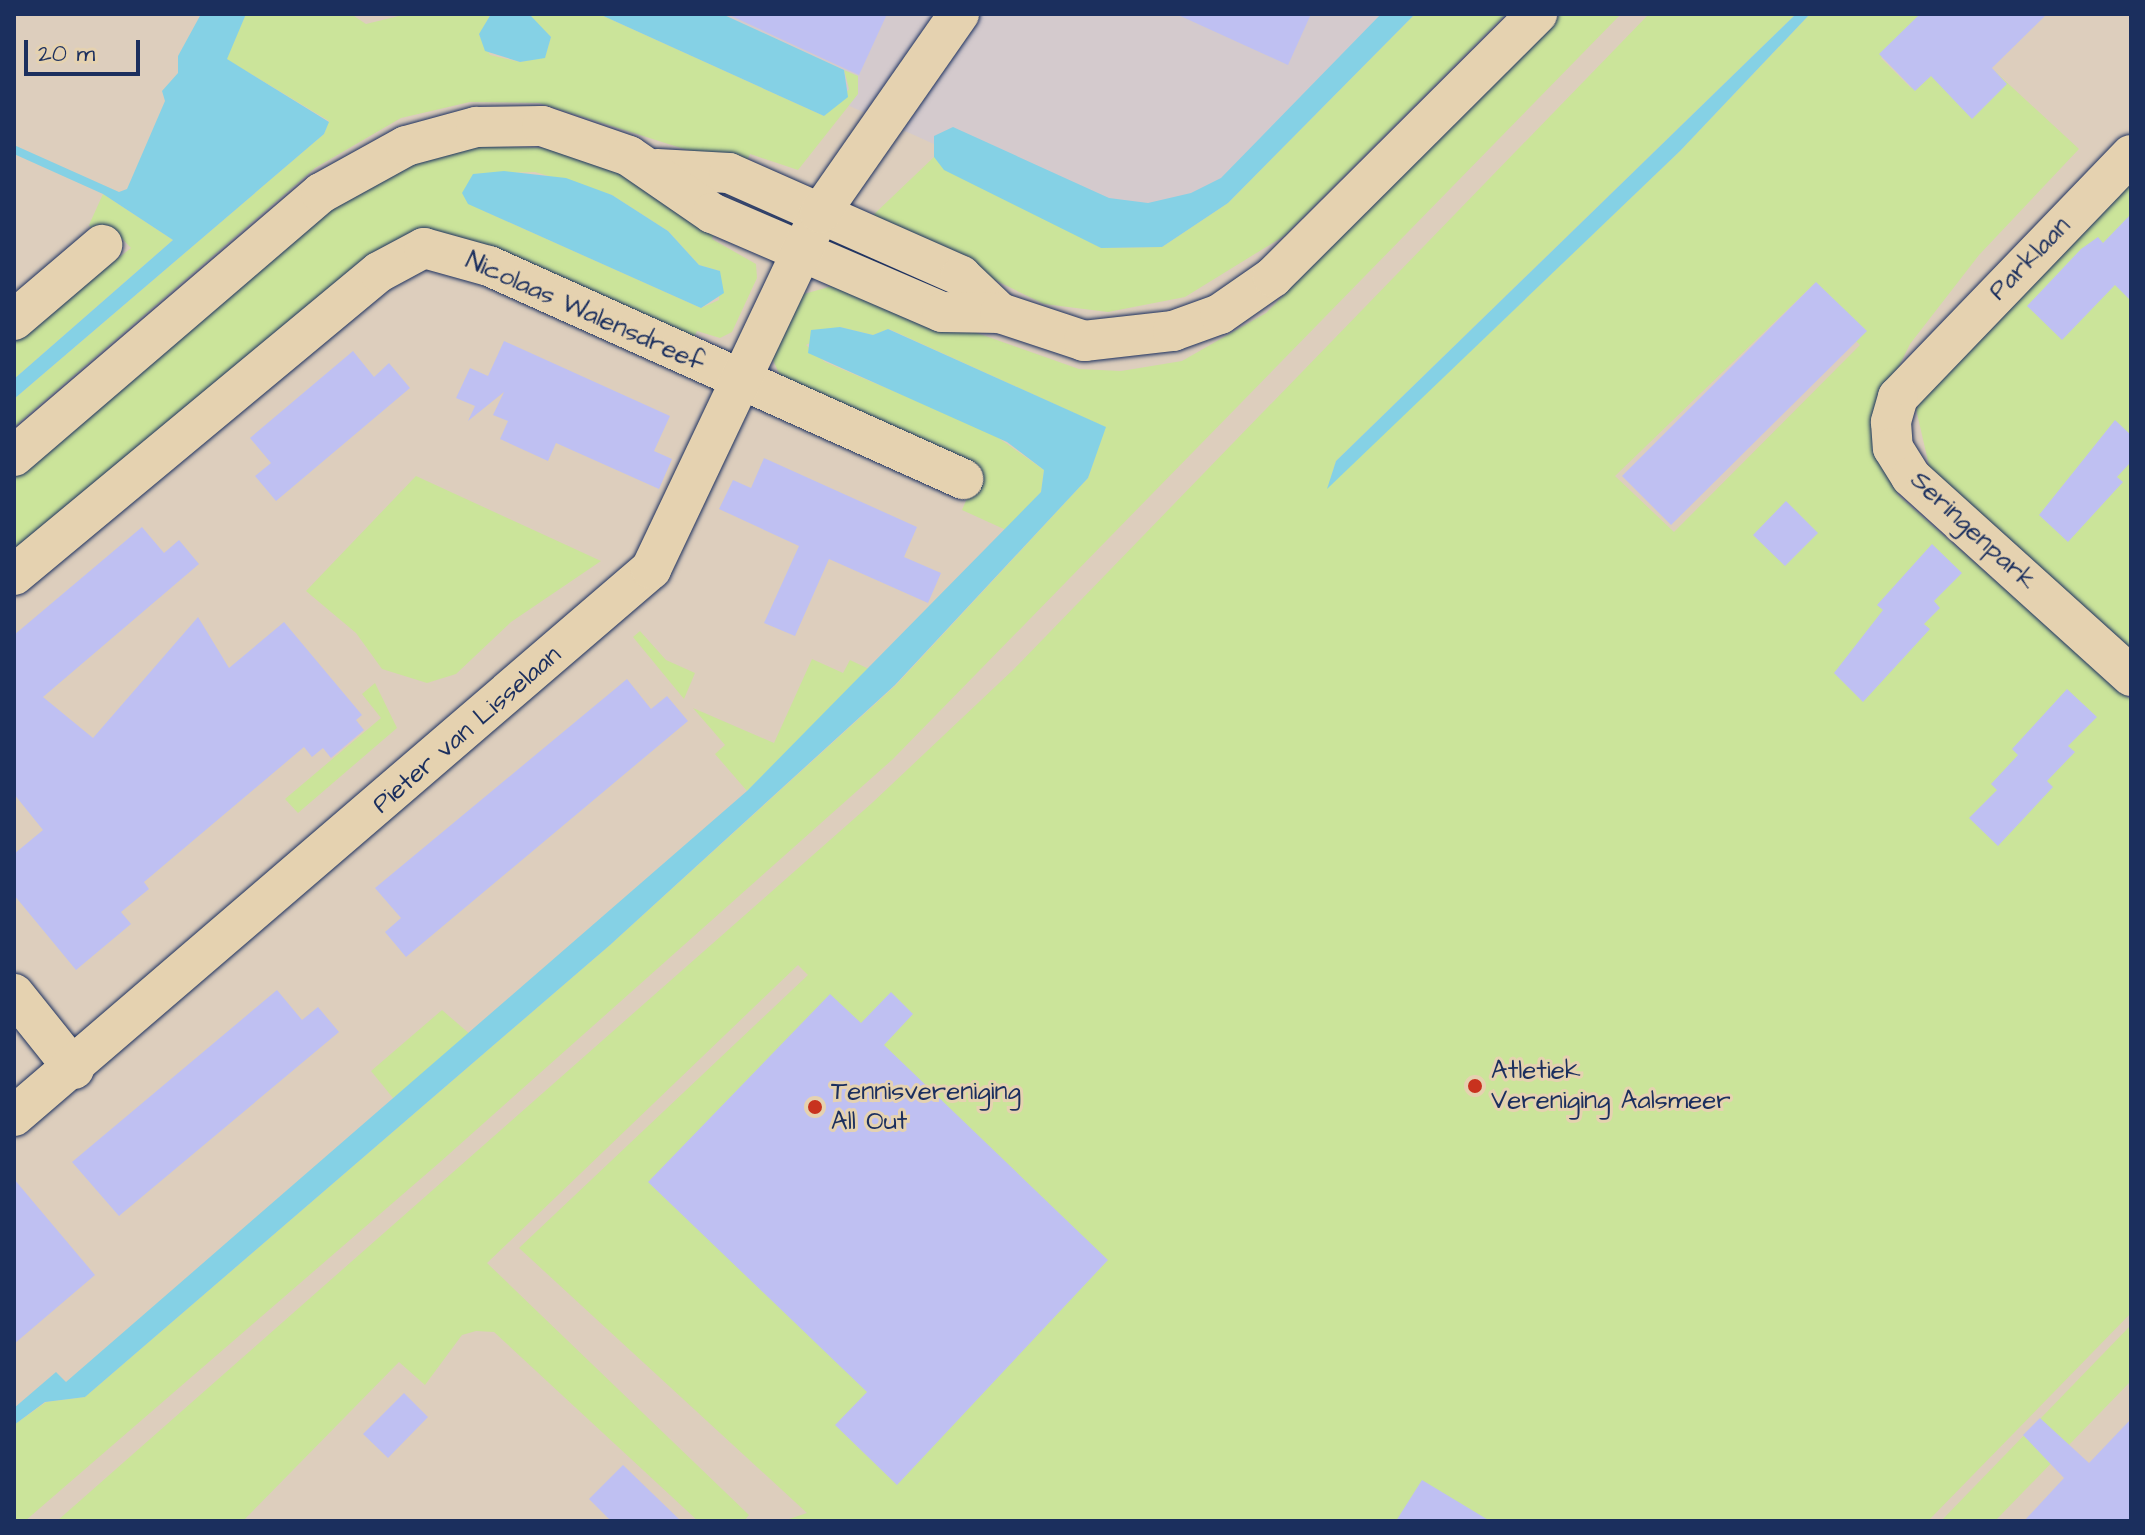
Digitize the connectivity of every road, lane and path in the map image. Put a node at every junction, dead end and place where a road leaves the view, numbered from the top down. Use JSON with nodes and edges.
{"nodes":[{"id":1,"x":959,"y":14,"type":"edge"},
{"id":2,"x":1537,"y":14,"type":"edge"},
{"id":3,"x":2131,"y":155,"type":"edge"},
{"id":4,"x":657,"y":169,"type":"junction"},
{"id":5,"x":820,"y":213,"type":"junction"},
{"id":6,"x":102,"y":245,"type":"dead end"},
{"id":7,"x":799,"y":250,"type":"junction"},
{"id":8,"x":1000,"y":313,"type":"junction"},
{"id":9,"x":14,"y":320,"type":"edge"},
{"id":10,"x":1930,"y":363,"type":"joint"},
{"id":11,"x":739,"y":382,"type":"junction"},
{"id":12,"x":14,"y":456,"type":"edge"},
{"id":13,"x":963,"y":479,"type":"dead end"},
{"id":14,"x":14,"y":575,"type":"edge"},
{"id":15,"x":2131,"y":676,"type":"edge"},
{"id":16,"x":14,"y":994,"type":"edge"},
{"id":17,"x":74,"y":1069,"type":"junction"},
{"id":18,"x":14,"y":1116,"type":"edge"}],
"edges":[{"from":1,"to":5,"type":"street","name":"Pieter van Lisselaan"},
{"from":2,"to":8,"type":"street"},
{"from":3,"to":10,"type":"street","name":"Parklaan"},
{"from":4,"to":5,"type":"street"},
{"from":4,"to":7,"type":"street"},
{"from":4,"to":12,"type":"street"},
{"from":5,"to":7,"type":"street","name":"Pieter van Lisselaan"},
{"from":5,"to":8,"type":"street"},
{"from":6,"to":9,"type":"street"},
{"from":7,"to":8,"type":"street"},
{"from":7,"to":11,"type":"street","name":"Pieter van Lisselaan"},
{"from":10,"to":15,"type":"street","name":"Seringenpark"},
{"from":11,"to":13,"type":"street","name":"Nicolaas Walensdreef"},
{"from":11,"to":14,"type":"street","name":"Nicolaas Walensdreef"},
{"from":11,"to":17,"type":"street","name":"Pieter van Lisselaan"},
{"from":16,"to":17,"type":"street"},
{"from":17,"to":18,"type":"street","name":"Pieter van Lisselaan"}]}
